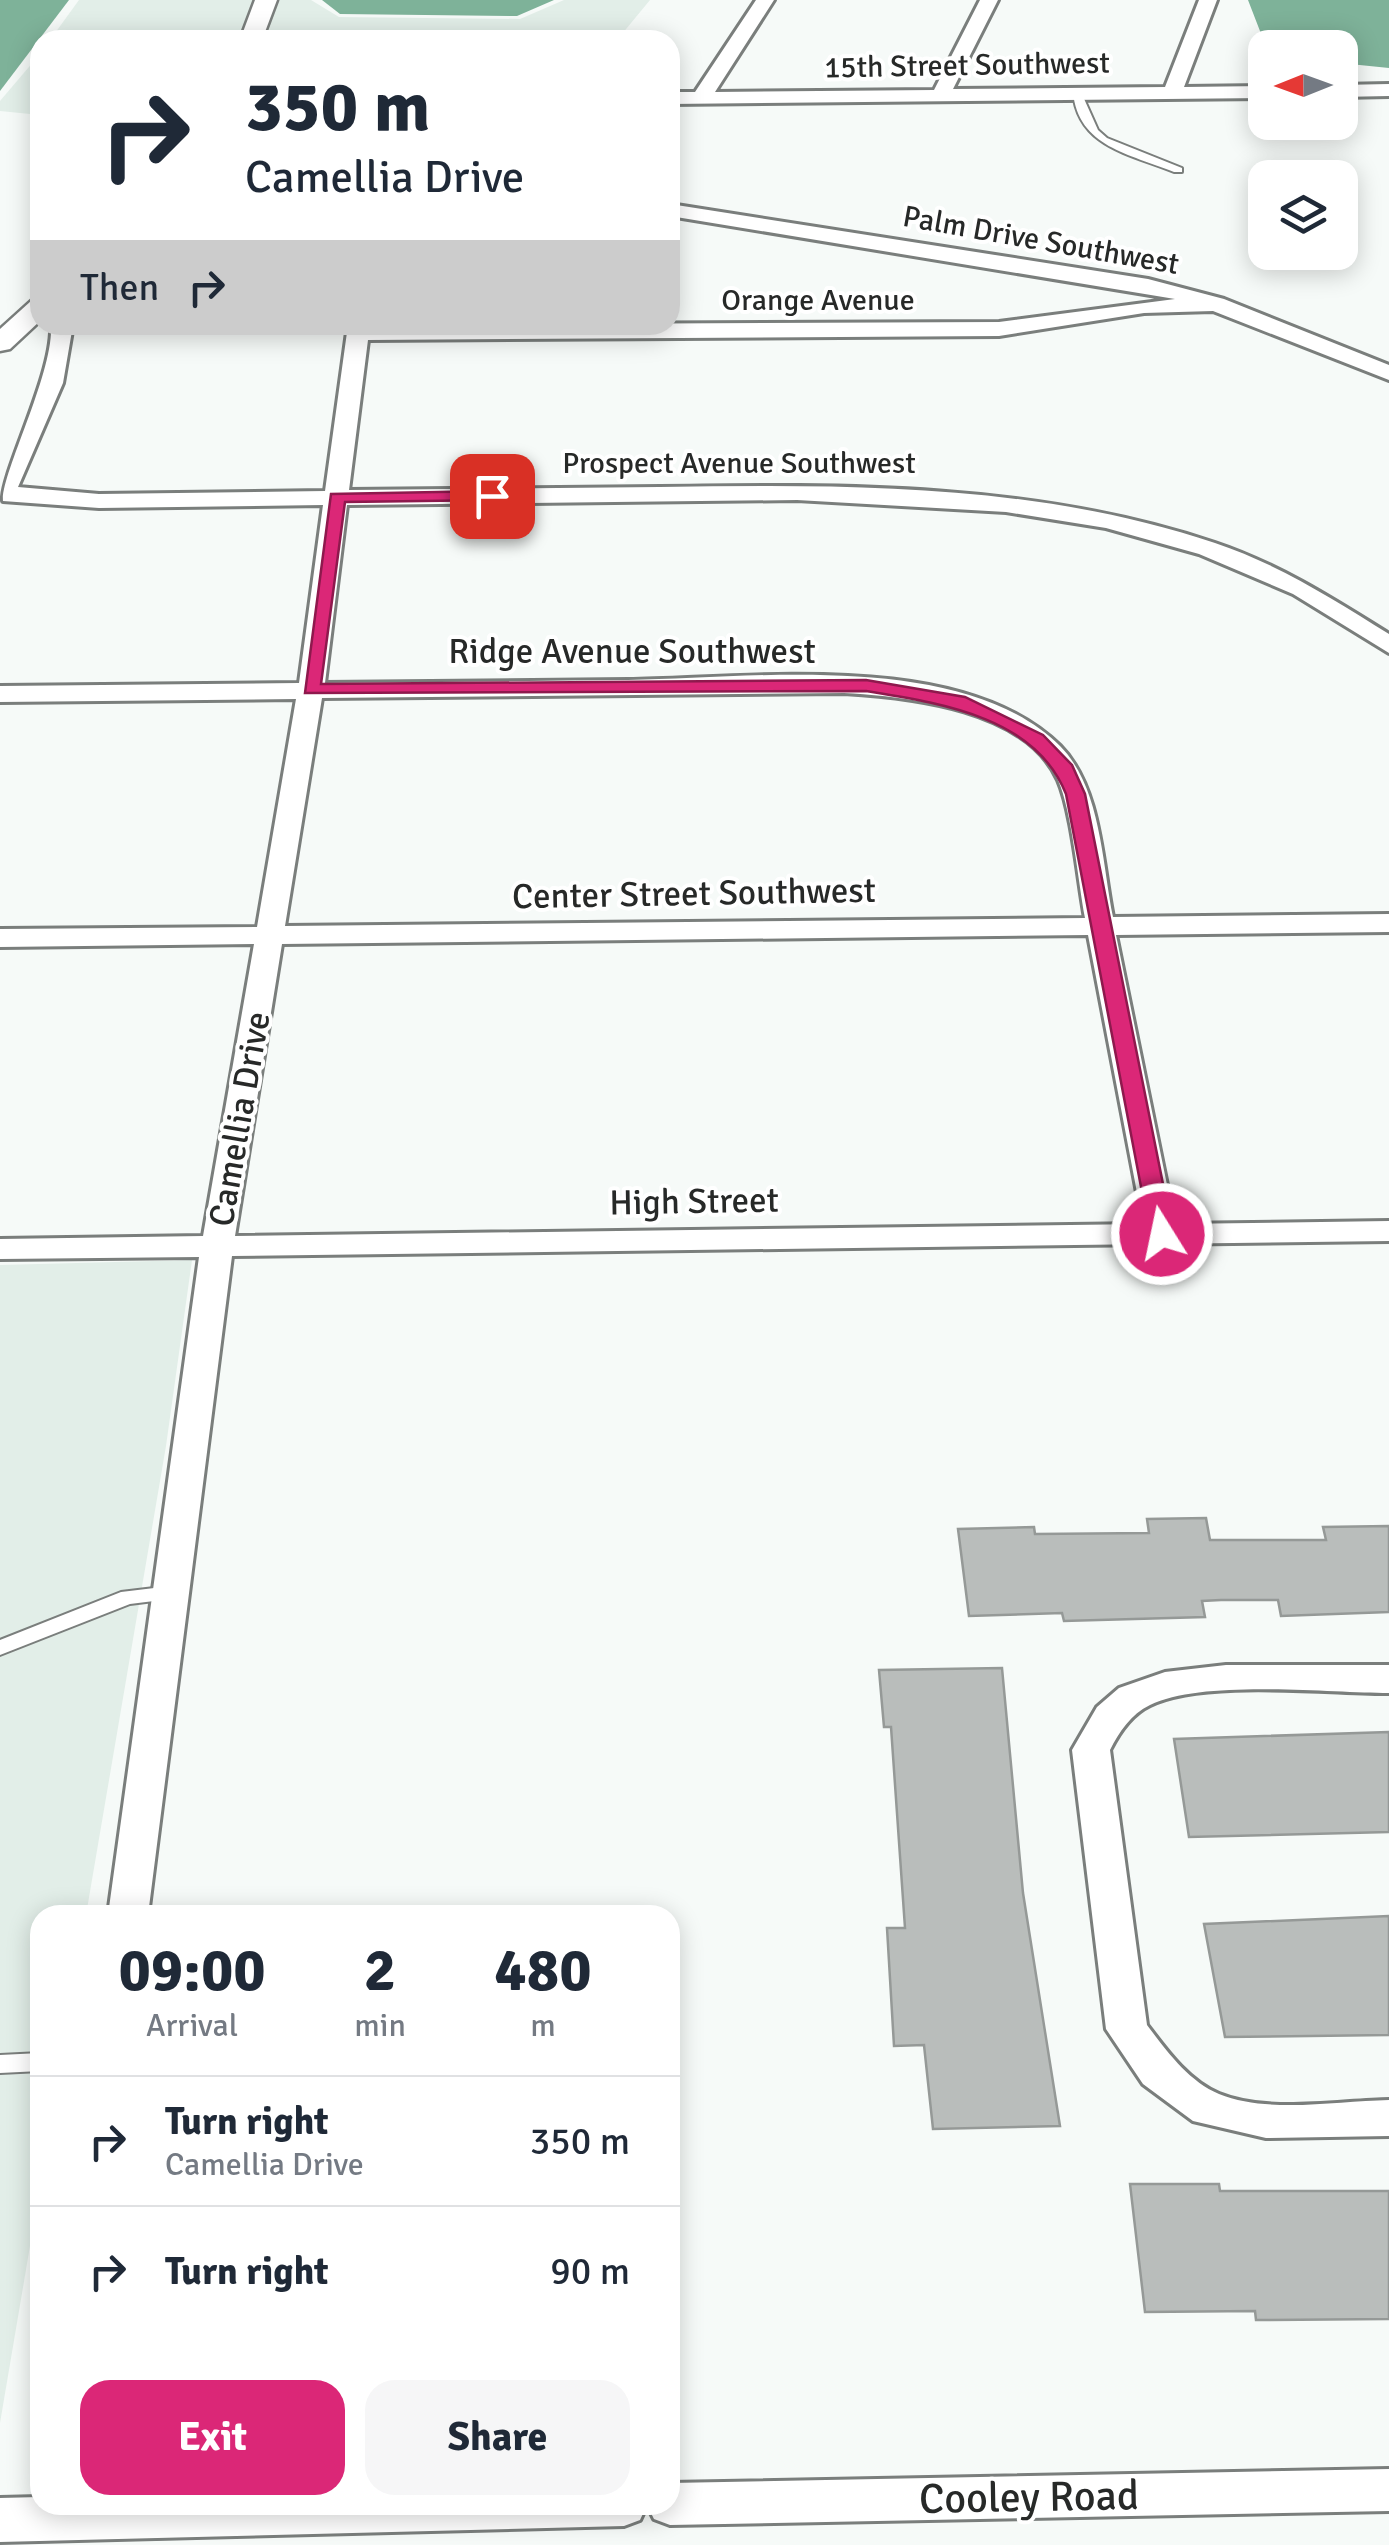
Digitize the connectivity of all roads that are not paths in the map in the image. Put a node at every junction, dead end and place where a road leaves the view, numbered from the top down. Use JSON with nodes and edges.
{"nodes":[{"id":1,"x":765,"y":0,"type":"edge"},
{"id":2,"x":989,"y":0,"type":"edge"},
{"id":3,"x":1208,"y":0,"type":"edge"},
{"id":4,"x":265,"y":2,"type":"edge"},
{"id":5,"x":255,"y":30,"type":"edge"},
{"id":6,"x":1358,"y":90,"type":"edge"},
{"id":7,"x":1389,"y":90,"type":"edge"},
{"id":8,"x":1248,"y":92,"type":"edge"},
{"id":9,"x":1172,"y":93,"type":"junction"},
{"id":10,"x":1077,"y":94,"type":"junction"},
{"id":11,"x":940,"y":96,"type":"junction"},
{"id":12,"x":680,"y":98,"type":"edge"},
{"id":13,"x":701,"y":98,"type":"junction"},
{"id":14,"x":1178,"y":170,"type":"dead end"},
{"id":15,"x":680,"y":212,"type":"edge"},
{"id":16,"x":1064,"y":271,"type":"junction"},
{"id":17,"x":1216,"y":304,"type":"junction"},
{"id":18,"x":30,"y":317,"type":"edge"},
{"id":19,"x":1076,"y":317,"type":"junction"},
{"id":20,"x":680,"y":329,"type":"edge"},
{"id":21,"x":63,"y":335,"type":"edge"},
{"id":22,"x":357,"y":335,"type":"edge"},
{"id":23,"x":0,"y":343,"type":"edge"},
{"id":24,"x":1389,"y":373,"type":"edge"},
{"id":25,"x":1,"y":494,"type":"edge"},
{"id":26,"x":337,"y":498,"type":"junction"},
{"id":27,"x":1389,"y":645,"type":"edge"},
{"id":28,"x":312,"y":689,"type":"junction"},
{"id":29,"x":0,"y":694,"type":"edge"},
{"id":30,"x":1389,"y":922,"type":"edge"},
{"id":31,"x":1102,"y":925,"type":"junction"},
{"id":32,"x":270,"y":935,"type":"junction"},
{"id":33,"x":0,"y":938,"type":"edge"},
{"id":34,"x":1389,"y":1231,"type":"edge"},
{"id":35,"x":1162,"y":1234,"type":"junction"},
{"id":36,"x":217,"y":1246,"type":"junction"},
{"id":37,"x":0,"y":1249,"type":"edge"},
{"id":38,"x":171,"y":1593,"type":"junction"},
{"id":39,"x":6,"y":1642,"type":"edge"},
{"id":40,"x":1389,"y":1679,"type":"edge"},
{"id":41,"x":129,"y":1905,"type":"edge"},
{"id":42,"x":30,"y":2062,"type":"edge"},
{"id":43,"x":0,"y":2064,"type":"edge"},
{"id":44,"x":1389,"y":2118,"type":"edge"},
{"id":45,"x":1389,"y":2490,"type":"edge"},
{"id":46,"x":680,"y":2504,"type":"edge"},
{"id":47,"x":304,"y":2515,"type":"edge"},
{"id":48,"x":0,"y":2520,"type":"edge"},
{"id":49,"x":48,"y":2523,"type":"edge"}],
"edges":[{"from":1,"to":13,"type":"street"},
{"from":2,"to":11,"type":"street"},
{"from":3,"to":9,"type":"street"},
{"from":4,"to":5,"type":"street"},
{"from":6,"to":7,"type":"street"},
{"from":8,"to":9,"type":"street","name":"15th Street Southwest"},
{"from":9,"to":10,"type":"street","name":"15th Street Southwest"},
{"from":10,"to":11,"type":"street","name":"15th Street Southwest"},
{"from":10,"to":14,"type":"lane"},
{"from":11,"to":13,"type":"street","name":"15th Street Southwest"},
{"from":12,"to":13,"type":"street","name":"15th Street Southwest"},
{"from":15,"to":16,"type":"street","name":"Palm Drive Southwest"},
{"from":16,"to":17,"type":"street","name":"Palm Drive Southwest"},
{"from":16,"to":19,"type":"street"},
{"from":17,"to":19,"type":"street","name":"Orange Avenue"},
{"from":17,"to":24,"type":"street","name":"Palm Drive Southwest"},
{"from":18,"to":23,"type":"street"},
{"from":19,"to":20,"type":"street","name":"Orange Avenue"},
{"from":21,"to":25,"type":"street"},
{"from":22,"to":26,"type":"street","name":"Camellia Drive"},
{"from":25,"to":26,"type":"street","name":"Prospect Avenue Southwest"},
{"from":26,"to":27,"type":"street","name":"Prospect Avenue Southwest"},
{"from":26,"to":28,"type":"street","name":"Camellia Drive"},
{"from":28,"to":29,"type":"street","name":"Ridge Avenue Southwest"},
{"from":28,"to":31,"type":"street","name":"Ridge Avenue Southwest"},
{"from":28,"to":32,"type":"street","name":"Camellia Drive"},
{"from":30,"to":31,"type":"street","name":"Center Street Southwest"},
{"from":31,"to":32,"type":"street","name":"Center Street Southwest"},
{"from":31,"to":35,"type":"street","name":"Ridge Avenue Southwest"},
{"from":32,"to":33,"type":"street","name":"Center Street Southwest"},
{"from":32,"to":36,"type":"street","name":"Camellia Drive"},
{"from":34,"to":35,"type":"street","name":"High Street"},
{"from":35,"to":36,"type":"street","name":"High Street"},
{"from":36,"to":37,"type":"street","name":"High Street"},
{"from":36,"to":38,"type":"street","name":"Camellia Drive"},
{"from":38,"to":39,"type":"lane"},
{"from":38,"to":41,"type":"street","name":"Camellia Drive"},
{"from":40,"to":44,"type":"street"},
{"from":42,"to":43,"type":"lane"},
{"from":45,"to":46,"type":"street","name":"Cooley Road"},
{"from":47,"to":49,"type":"street"},
{"from":48,"to":49,"type":"street"}]}
